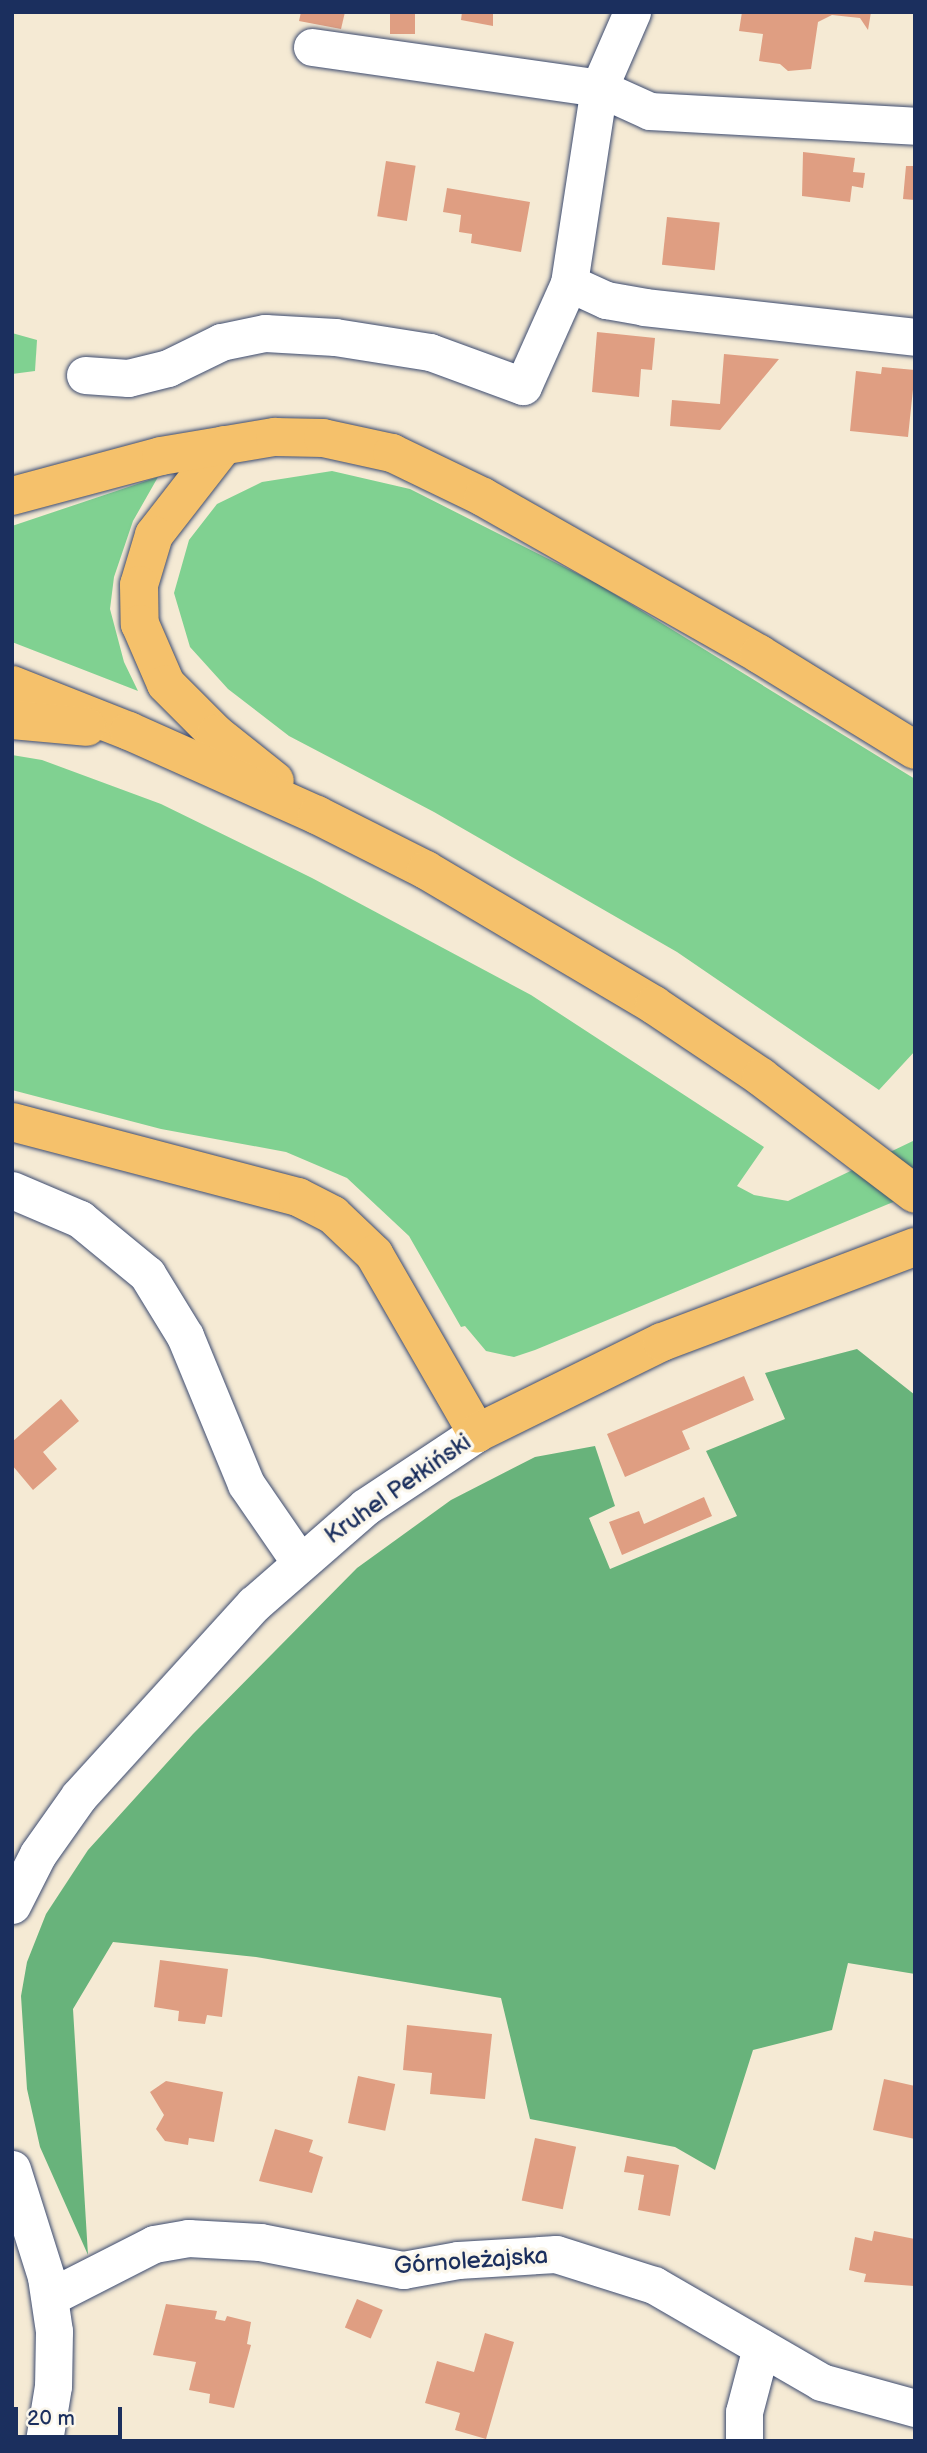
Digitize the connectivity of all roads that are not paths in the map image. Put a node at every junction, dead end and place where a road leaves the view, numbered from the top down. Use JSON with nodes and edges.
{"nodes":[{"id":1,"x":632,"y":12,"type":"edge"},
{"id":2,"x":312,"y":47,"type":"dead end"},
{"id":3,"x":599,"y":88,"type":"junction"},
{"id":4,"x":915,"y":126,"type":"edge"},
{"id":5,"x":569,"y":283,"type":"junction"},
{"id":6,"x":915,"y":337,"type":"edge"},
{"id":7,"x":85,"y":375,"type":"dead end"},
{"id":8,"x":224,"y":445,"type":"junction"},
{"id":9,"x":12,"y":495,"type":"edge"},
{"id":10,"x":12,"y":685,"type":"edge"},
{"id":11,"x":12,"y":720,"type":"edge"},
{"id":12,"x":128,"y":731,"type":"junction"},
{"id":13,"x":915,"y":750,"type":"edge"},
{"id":14,"x":317,"y":815,"type":"junction"},
{"id":15,"x":12,"y":1122,"type":"edge"},
{"id":16,"x":12,"y":1190,"type":"edge"},
{"id":17,"x":915,"y":1194,"type":"edge"},
{"id":18,"x":915,"y":1247,"type":"edge"},
{"id":19,"x":477,"y":1433,"type":"junction"},
{"id":20,"x":299,"y":1561,"type":"junction"},
{"id":21,"x":17,"y":1880,"type":"edge"},
{"id":22,"x":12,"y":2169,"type":"edge"},
{"id":23,"x":50,"y":2297,"type":"junction"},
{"id":24,"x":761,"y":2347,"type":"junction"},
{"id":25,"x":915,"y":2408,"type":"edge"},
{"id":26,"x":44,"y":2441,"type":"edge"},
{"id":27,"x":744,"y":2441,"type":"edge"}],
"edges":[{"from":1,"to":3,"type":"street"},
{"from":2,"to":3,"type":"street"},
{"from":3,"to":4,"type":"street"},
{"from":3,"to":5,"type":"street"},
{"from":5,"to":6,"type":"street"},
{"from":5,"to":7,"type":"street"},
{"from":8,"to":9,"type":"main road"},
{"from":8,"to":13,"type":"main road"},
{"from":8,"to":14,"type":"main road"},
{"from":10,"to":12,"type":"main road"},
{"from":11,"to":12,"type":"main road"},
{"from":12,"to":14,"type":"main road"},
{"from":14,"to":17,"type":"main road"},
{"from":15,"to":19,"type":"main road"},
{"from":16,"to":20,"type":"street"},
{"from":18,"to":19,"type":"main road","name":"Kruhel Pełkiński"},
{"from":19,"to":20,"type":"street","name":"Kruhel Pełkiński"},
{"from":20,"to":21,"type":"street","name":"Kruhel Pełkiński"},
{"from":22,"to":23,"type":"street"},
{"from":23,"to":24,"type":"street","name":"Górnoleżajska"},
{"from":23,"to":26,"type":"street"},
{"from":24,"to":25,"type":"street","name":"Górnoleżajska"},
{"from":24,"to":27,"type":"street"}]}
